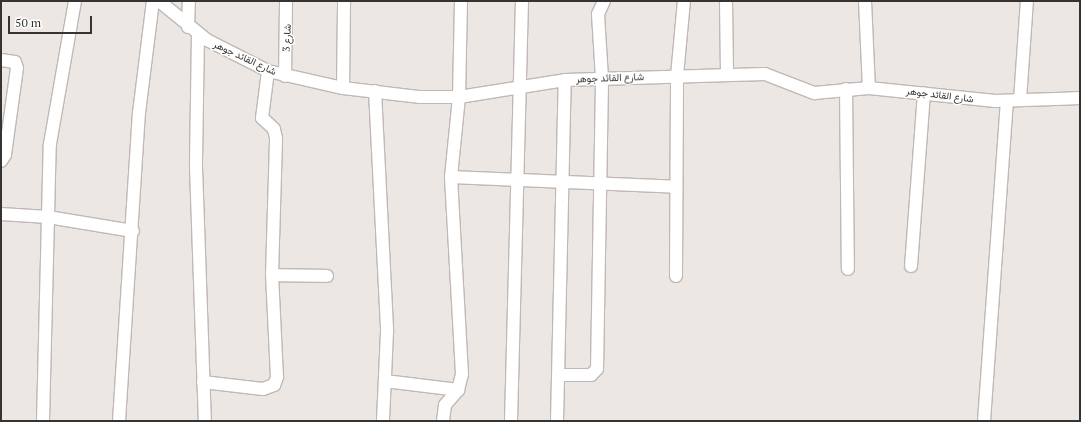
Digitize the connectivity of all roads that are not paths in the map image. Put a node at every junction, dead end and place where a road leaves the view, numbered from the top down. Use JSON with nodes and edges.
{"nodes":[{"id":1,"x":75,"y":1,"type":"edge"},
{"id":2,"x":189,"y":1,"type":"edge"},
{"id":3,"x":286,"y":1,"type":"edge"},
{"id":4,"x":344,"y":1,"type":"edge"},
{"id":5,"x":461,"y":1,"type":"edge"},
{"id":6,"x":522,"y":1,"type":"edge"},
{"id":7,"x":604,"y":1,"type":"edge"},
{"id":8,"x":684,"y":1,"type":"edge"},
{"id":9,"x":726,"y":1,"type":"edge"},
{"id":10,"x":865,"y":1,"type":"edge"},
{"id":11,"x":1026,"y":1,"type":"edge"},
{"id":12,"x":159,"y":2,"type":"edge"},
{"id":13,"x":193,"y":31,"type":"junction"},
{"id":14,"x":1,"y":60,"type":"edge"},
{"id":15,"x":268,"y":70,"type":"junction"},
{"id":16,"x":727,"y":75,"type":"junction"},
{"id":17,"x":285,"y":76,"type":"junction"},
{"id":18,"x":677,"y":76,"type":"junction"},
{"id":19,"x":602,"y":78,"type":"junction"},
{"id":20,"x":565,"y":80,"type":"junction"},
{"id":21,"x":518,"y":85,"type":"junction"},
{"id":22,"x":343,"y":88,"type":"junction"},
{"id":23,"x":868,"y":88,"type":"junction"},
{"id":24,"x":846,"y":89,"type":"junction"},
{"id":25,"x":375,"y":91,"type":"junction"},
{"id":26,"x":924,"y":94,"type":"junction"},
{"id":27,"x":459,"y":97,"type":"junction"},
{"id":28,"x":1080,"y":98,"type":"edge"},
{"id":29,"x":1014,"y":101,"type":"junction"},
{"id":30,"x":1,"y":161,"type":"edge"},
{"id":31,"x":451,"y":177,"type":"junction"},
{"id":32,"x":516,"y":179,"type":"junction"},
{"id":33,"x":562,"y":181,"type":"junction"},
{"id":34,"x":601,"y":183,"type":"junction"},
{"id":35,"x":676,"y":187,"type":"junction"},
{"id":36,"x":1,"y":214,"type":"edge"},
{"id":37,"x":48,"y":217,"type":"junction"},
{"id":38,"x":133,"y":231,"type":"junction"},
{"id":39,"x":911,"y":266,"type":"dead end"},
{"id":40,"x":848,"y":269,"type":"dead end"},
{"id":41,"x":272,"y":275,"type":"junction"},
{"id":42,"x":327,"y":276,"type":"dead end"},
{"id":43,"x":676,"y":276,"type":"dead end"},
{"id":44,"x":560,"y":375,"type":"junction"},
{"id":45,"x":385,"y":381,"type":"junction"},
{"id":46,"x":203,"y":382,"type":"junction"},
{"id":47,"x":458,"y":390,"type":"junction"},
{"id":48,"x":43,"y":421,"type":"edge"},
{"id":49,"x":119,"y":421,"type":"edge"},
{"id":50,"x":205,"y":421,"type":"edge"},
{"id":51,"x":383,"y":421,"type":"edge"},
{"id":52,"x":443,"y":421,"type":"edge"},
{"id":53,"x":511,"y":421,"type":"edge"},
{"id":54,"x":557,"y":421,"type":"edge"},
{"id":55,"x":984,"y":421,"type":"edge"}],
"edges":[{"from":1,"to":37,"type":"street"},
{"from":2,"to":13,"type":"street"},
{"from":3,"to":17,"type":"street","name":"شارع 3"},
{"from":4,"to":22,"type":"street"},
{"from":5,"to":27,"type":"street"},
{"from":6,"to":21,"type":"street"},
{"from":7,"to":19,"type":"street"},
{"from":8,"to":18,"type":"street"},
{"from":9,"to":16,"type":"street"},
{"from":10,"to":23,"type":"street"},
{"from":11,"to":29,"type":"street"},
{"from":12,"to":13,"type":"street","name":"شارع القائد جوهر"},
{"from":12,"to":38,"type":"street"},
{"from":13,"to":15,"type":"street","name":"شارع القائد جوهر"},
{"from":13,"to":46,"type":"street"},
{"from":14,"to":30,"type":"street"},
{"from":15,"to":17,"type":"street","name":"شارع القائد جوهر"},
{"from":15,"to":41,"type":"street"},
{"from":16,"to":18,"type":"street","name":"شارع القائد جوهر"},
{"from":16,"to":24,"type":"street","name":"شارع القائد جوهر"},
{"from":17,"to":22,"type":"street","name":"شارع القائد جوهر"},
{"from":18,"to":19,"type":"street","name":"شارع القائد جوهر"},
{"from":18,"to":35,"type":"street"},
{"from":19,"to":20,"type":"street","name":"شارع القائد جوهر"},
{"from":19,"to":34,"type":"street"},
{"from":20,"to":21,"type":"street","name":"شارع القائد جوهر"},
{"from":20,"to":33,"type":"street"},
{"from":21,"to":27,"type":"street","name":"شارع القائد جوهر"},
{"from":21,"to":32,"type":"street"},
{"from":22,"to":25,"type":"street","name":"شارع القائد جوهر"},
{"from":23,"to":24,"type":"street","name":"شارع القائد جوهر"},
{"from":23,"to":26,"type":"street","name":"شارع القائد جوهر"},
{"from":24,"to":40,"type":"street"},
{"from":25,"to":27,"type":"street","name":"شارع القائد جوهر"},
{"from":25,"to":45,"type":"street"},
{"from":26,"to":29,"type":"street","name":"شارع القائد جوهر"},
{"from":26,"to":39,"type":"street"},
{"from":27,"to":31,"type":"street"},
{"from":28,"to":29,"type":"street","name":"شارع القائد جوهر"},
{"from":29,"to":55,"type":"street"},
{"from":31,"to":32,"type":"street"},
{"from":31,"to":47,"type":"street"},
{"from":32,"to":33,"type":"street"},
{"from":32,"to":53,"type":"street"},
{"from":33,"to":34,"type":"street"},
{"from":33,"to":44,"type":"street"},
{"from":34,"to":35,"type":"street"},
{"from":34,"to":44,"type":"street"},
{"from":35,"to":43,"type":"street"},
{"from":36,"to":37,"type":"street"},
{"from":37,"to":38,"type":"street"},
{"from":37,"to":48,"type":"street"},
{"from":38,"to":49,"type":"street"},
{"from":41,"to":42,"type":"street"},
{"from":41,"to":46,"type":"street"},
{"from":44,"to":54,"type":"street"},
{"from":45,"to":47,"type":"street"},
{"from":45,"to":51,"type":"street"},
{"from":46,"to":50,"type":"street"},
{"from":47,"to":52,"type":"street"}]}
